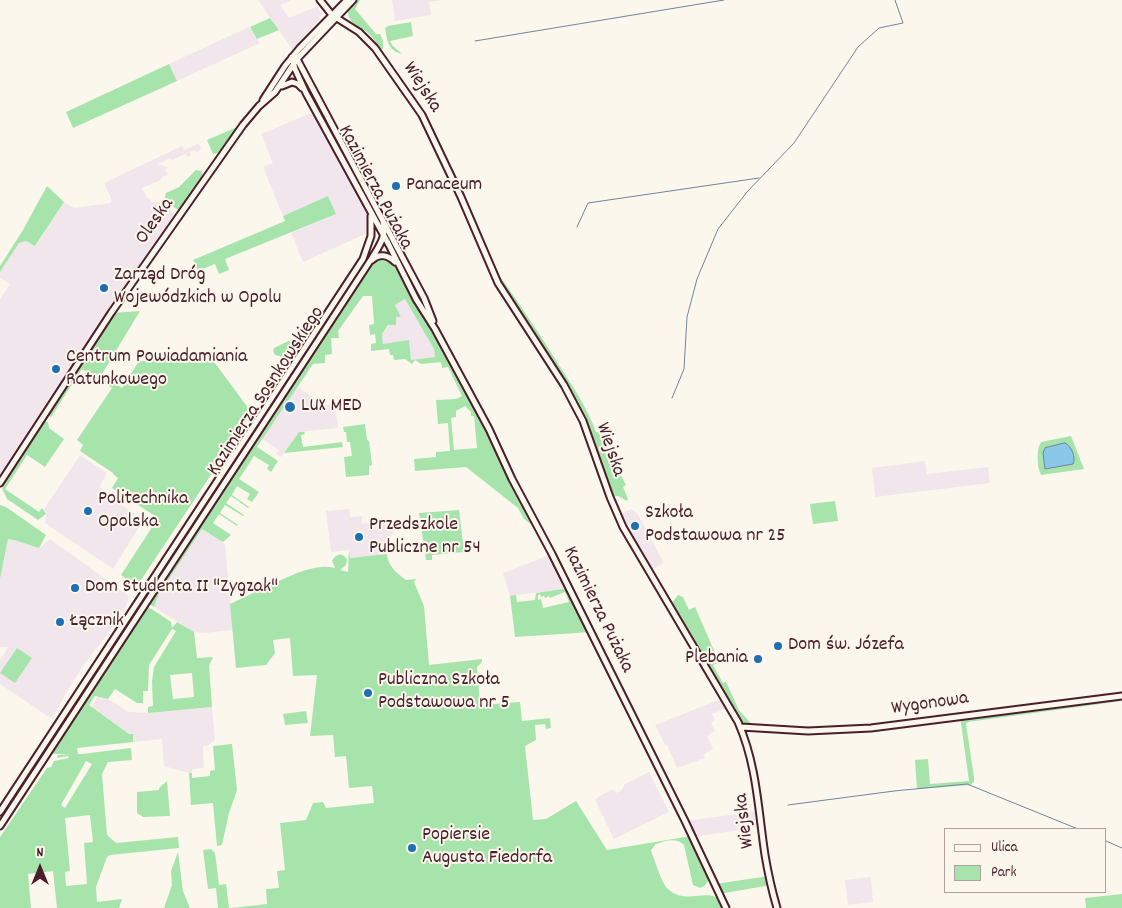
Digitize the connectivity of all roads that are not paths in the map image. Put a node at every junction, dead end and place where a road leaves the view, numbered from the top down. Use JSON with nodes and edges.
{"nodes":[{"id":1,"x":320,"y":0,"type":"edge"},
{"id":2,"x":347,"y":0,"type":"edge"},
{"id":3,"x":353,"y":0,"type":"edge"},
{"id":4,"x":346,"y":9,"type":"junction"},
{"id":5,"x":334,"y":16,"type":"junction"},
{"id":6,"x":352,"y":27,"type":"junction"},
{"id":7,"x":295,"y":58,"type":"junction"},
{"id":8,"x":294,"y":65,"type":"junction"},
{"id":9,"x":274,"y":92,"type":"junction"},
{"id":10,"x":306,"y":92,"type":"junction"},
{"id":11,"x":258,"y":106,"type":"junction"},
{"id":12,"x":370,"y":213,"type":"junction"},
{"id":13,"x":384,"y":222,"type":"junction"},
{"id":14,"x":384,"y":237,"type":"junction"},
{"id":15,"x":381,"y":244,"type":"junction"},
{"id":16,"x":388,"y":244,"type":"junction"},
{"id":17,"x":399,"y":253,"type":"junction"},
{"id":18,"x":362,"y":259,"type":"junction"},
{"id":19,"x":368,"y":264,"type":"junction"},
{"id":20,"x":400,"y":269,"type":"junction"},
{"id":21,"x":435,"y":329,"type":"junction"},
{"id":22,"x":0,"y":483,"type":"edge"},
{"id":23,"x":1122,"y":696,"type":"edge"},
{"id":24,"x":740,"y":727,"type":"junction"},
{"id":25,"x":0,"y":812,"type":"edge"},
{"id":26,"x":0,"y":826,"type":"edge"},
{"id":27,"x":726,"y":908,"type":"edge"},
{"id":28,"x":777,"y":908,"type":"edge"}],
"edges":[{"from":1,"to":5,"type":"street"},
{"from":2,"to":5,"type":"street","name":"Oleska"},
{"from":3,"to":4,"type":"street","name":"Oleska"},
{"from":4,"to":5,"type":"street","name":"Oleska"},
{"from":4,"to":6,"type":"street","name":"Wiejska"},
{"from":5,"to":6,"type":"street","name":"Wiejska"},
{"from":5,"to":7,"type":"street","name":"Oleska"},
{"from":6,"to":24,"type":"street","name":"Wiejska"},
{"from":7,"to":8,"type":"street","name":"Oleska"},
{"from":7,"to":11,"type":"street","name":"Oleska"},
{"from":7,"to":13,"type":"street","name":"Kazimierza Pużaka"},
{"from":8,"to":9,"type":"street","name":"Oleska"},
{"from":8,"to":10,"type":"street","name":"Kazimierza Pużaka"},
{"from":9,"to":10,"type":"street"},
{"from":9,"to":11,"type":"street","name":"Oleska"},
{"from":10,"to":12,"type":"street","name":"Kazimierza Pużaka"},
{"from":11,"to":22,"type":"street","name":"Oleska"},
{"from":12,"to":14,"type":"street","name":"Kazimierza Pużaka"},
{"from":12,"to":18,"type":"street","name":"Kazimierza Sosnkowskiego"},
{"from":13,"to":14,"type":"street","name":"Kazimierza Sosnkowskiego"},
{"from":13,"to":17,"type":"street","name":"Kazimierza Pużaka"},
{"from":14,"to":15,"type":"street","name":"Kazimierza Sosnkowskiego"},
{"from":14,"to":16,"type":"street","name":"Kazimierza Pużaka"},
{"from":15,"to":16,"type":"street"},
{"from":15,"to":18,"type":"street"},
{"from":15,"to":19,"type":"street","name":"Kazimierza Sosnkowskiego"},
{"from":16,"to":17,"type":"street"},
{"from":16,"to":20,"type":"street","name":"Kazimierza Pużaka"},
{"from":17,"to":21,"type":"street","name":"Kazimierza Pużaka"},
{"from":18,"to":25,"type":"street","name":"Kazimierza Sosnkowskiego"},
{"from":19,"to":20,"type":"street"},
{"from":19,"to":26,"type":"street","name":"Kazimierza Sosnkowskiego"},
{"from":20,"to":21,"type":"street","name":"Kazimierza Pużaka"},
{"from":21,"to":27,"type":"street","name":"Kazimierza Pużaka"},
{"from":23,"to":24,"type":"street","name":"Wygonowa"},
{"from":24,"to":28,"type":"street","name":"Wiejska"}]}
